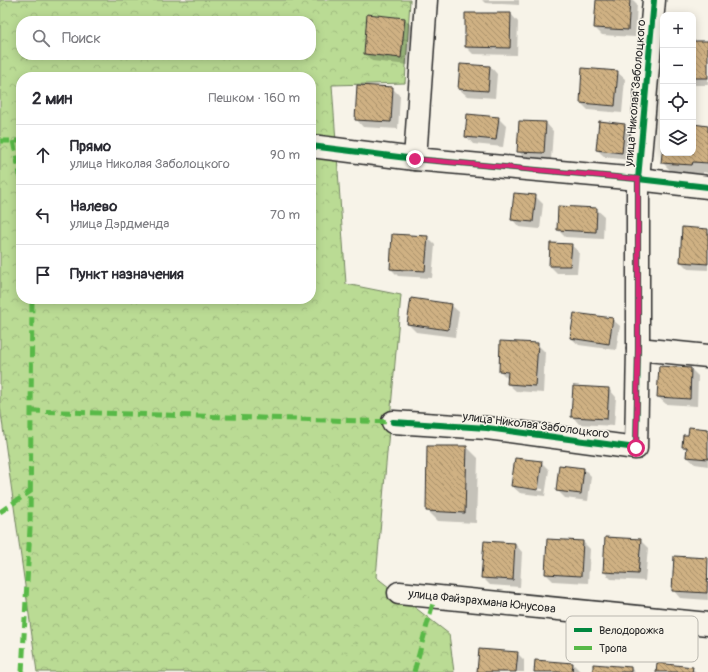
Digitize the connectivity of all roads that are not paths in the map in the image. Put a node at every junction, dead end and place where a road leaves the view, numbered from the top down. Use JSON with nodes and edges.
{"nodes":[{"id":1,"x":426,"y":0,"type":"edge"},
{"id":2,"x":654,"y":0,"type":"edge"},
{"id":3,"x":316,"y":147,"type":"edge"},
{"id":4,"x":415,"y":159,"type":"junction"},
{"id":5,"x":638,"y":179,"type":"junction"},
{"id":6,"x":708,"y":187,"type":"edge"},
{"id":7,"x":638,"y":349,"type":"junction"},
{"id":8,"x":708,"y":356,"type":"edge"},
{"id":9,"x":393,"y":422,"type":"dead end"},
{"id":10,"x":399,"y":592,"type":"dead end"},
{"id":11,"x":631,"y":616,"type":"edge"},
{"id":12,"x":698,"y":623,"type":"edge"},
{"id":13,"x":708,"y":624,"type":"edge"}],
"edges":[{"from":1,"to":4,"type":"street"},
{"from":2,"to":5,"type":"street","name":"улица Николая Заболоцкого"},
{"from":3,"to":4,"type":"street"},
{"from":4,"to":5,"type":"street"},
{"from":5,"to":6,"type":"street"},
{"from":5,"to":7,"type":"street","name":"улица Николая Заболоцкого"},
{"from":7,"to":8,"type":"street"},
{"from":7,"to":9,"type":"street","name":"улица Николая Заболоцкого"},
{"from":10,"to":11,"type":"street","name":"улица Файзрахмана Юнусова"},
{"from":12,"to":13,"type":"street","name":"улица Файзрахмана Юнусова"}]}
